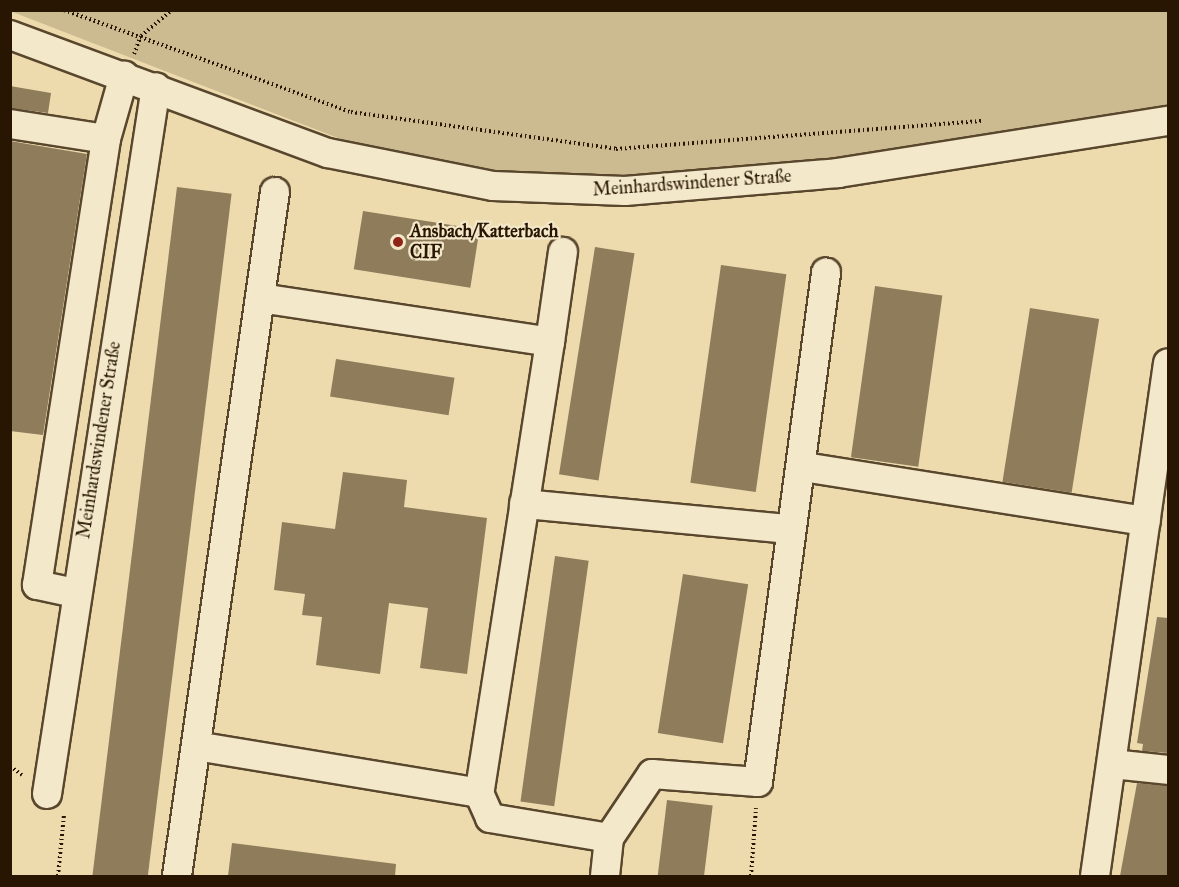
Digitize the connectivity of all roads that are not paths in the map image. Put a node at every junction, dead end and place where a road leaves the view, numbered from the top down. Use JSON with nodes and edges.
{"nodes":[{"id":1,"x":10,"y":35,"type":"edge"},
{"id":2,"x":123,"y":76,"type":"junction"},
{"id":3,"x":156,"y":87,"type":"junction"},
{"id":4,"x":1168,"y":121,"type":"edge"},
{"id":5,"x":10,"y":124,"type":"edge"},
{"id":6,"x":106,"y":139,"type":"junction"},
{"id":7,"x":274,"y":192,"type":"dead end"},
{"id":8,"x":563,"y":252,"type":"dead end"},
{"id":9,"x":826,"y":273,"type":"dead end"},
{"id":10,"x":260,"y":298,"type":"junction"},
{"id":11,"x":550,"y":342,"type":"junction"},
{"id":12,"x":1168,"y":363,"type":"edge"},
{"id":13,"x":804,"y":467,"type":"junction"},
{"id":14,"x":524,"y":504,"type":"junction"},
{"id":15,"x":1146,"y":521,"type":"junction"},
{"id":16,"x":789,"y":529,"type":"junction"},
{"id":17,"x":75,"y":593,"type":"junction"},
{"id":18,"x":196,"y":746,"type":"junction"},
{"id":19,"x":1112,"y":764,"type":"junction"},
{"id":20,"x":1168,"y":770,"type":"edge"},
{"id":21,"x":479,"y":793,"type":"junction"},
{"id":22,"x":47,"y":794,"type":"road end"},
{"id":23,"x":609,"y":838,"type":"junction"},
{"id":24,"x":177,"y":876,"type":"edge"},
{"id":25,"x":605,"y":876,"type":"edge"},
{"id":26,"x":1095,"y":876,"type":"edge"}],
"edges":[{"from":1,"to":2,"type":"street","name":"Meinhardswindener Straße"},
{"from":2,"to":3,"type":"street","name":"Meinhardswindener Straße"},
{"from":2,"to":6,"type":"street"},
{"from":3,"to":4,"type":"street","name":"Meinhardswindener Straße"},
{"from":3,"to":17,"type":"street","name":"Meinhardswindener Straße"},
{"from":5,"to":6,"type":"street"},
{"from":6,"to":17,"type":"street"},
{"from":7,"to":10,"type":"street"},
{"from":8,"to":11,"type":"street"},
{"from":9,"to":13,"type":"street"},
{"from":10,"to":11,"type":"street"},
{"from":10,"to":18,"type":"street"},
{"from":11,"to":14,"type":"street"},
{"from":12,"to":15,"type":"street"},
{"from":13,"to":15,"type":"street"},
{"from":13,"to":16,"type":"street"},
{"from":14,"to":16,"type":"street"},
{"from":14,"to":21,"type":"street"},
{"from":15,"to":19,"type":"street"},
{"from":16,"to":23,"type":"street"},
{"from":17,"to":22,"type":"street","name":"Meinhardswindener Straße"},
{"from":18,"to":21,"type":"street"},
{"from":18,"to":24,"type":"street"},
{"from":19,"to":20,"type":"street"},
{"from":19,"to":26,"type":"street"},
{"from":21,"to":23,"type":"street"},
{"from":23,"to":25,"type":"street"}]}
